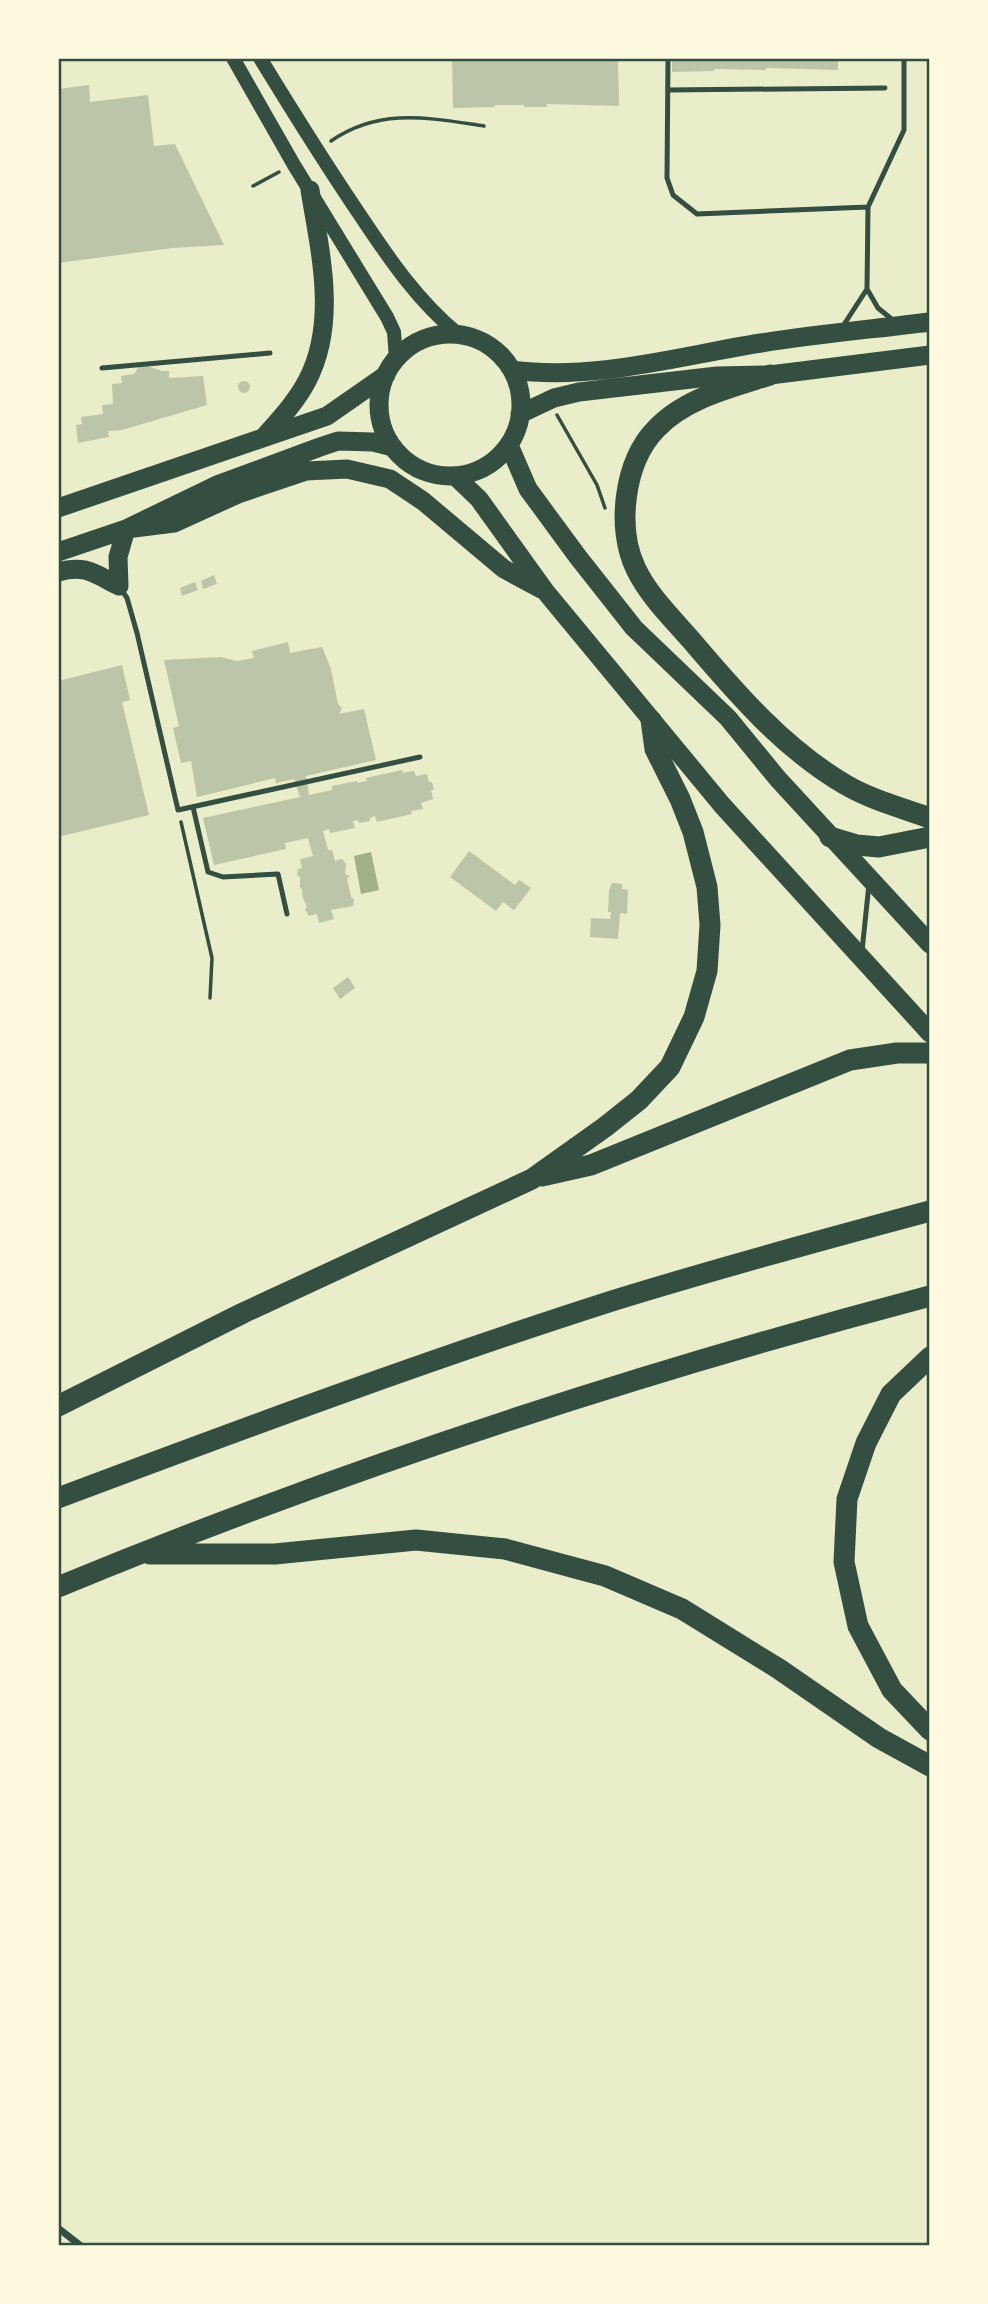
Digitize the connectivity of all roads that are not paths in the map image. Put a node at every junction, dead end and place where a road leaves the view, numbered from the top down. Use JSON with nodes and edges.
{"nodes":[{"id":1,"x":233,"y":58,"type":"edge"},
{"id":2,"x":260,"y":58,"type":"edge"},
{"id":3,"x":668,"y":58,"type":"edge"},
{"id":4,"x":904,"y":58,"type":"edge"},
{"id":5,"x":885,"y":88,"type":"dead end"},
{"id":6,"x":668,"y":90,"type":"junction"},
{"id":7,"x":310,"y":190,"type":"junction"},
{"id":8,"x":868,"y":207,"type":"junction"},
{"id":9,"x":867,"y":289,"type":"junction"},
{"id":10,"x":930,"y":322,"type":"edge"},
{"id":11,"x":899,"y":326,"type":"junction"},
{"id":12,"x":837,"y":333,"type":"junction"},
{"id":13,"x":458,"y":334,"type":"junction"},
{"id":14,"x":270,"y":353,"type":"dead end"},
{"id":15,"x":930,"y":355,"type":"edge"},
{"id":16,"x":391,"y":367,"type":"junction"},
{"id":17,"x":102,"y":368,"type":"dead end"},
{"id":18,"x":512,"y":370,"type":"junction"},
{"id":19,"x":771,"y":375,"type":"junction"},
{"id":20,"x":520,"y":414,"type":"junction"},
{"id":21,"x":264,"y":437,"type":"junction"},
{"id":22,"x":509,"y":445,"type":"junction"},
{"id":23,"x":393,"y":447,"type":"junction"},
{"id":24,"x":455,"y":476,"type":"junction"},
{"id":25,"x":58,"y":508,"type":"edge"},
{"id":26,"x":126,"y":529,"type":"junction"},
{"id":27,"x":58,"y":552,"type":"edge"},
{"id":28,"x":58,"y":572,"type":"edge"},
{"id":29,"x":119,"y":586,"type":"junction"},
{"id":30,"x":545,"y":591,"type":"junction"},
{"id":31,"x":651,"y":720,"type":"junction"},
{"id":32,"x":420,"y":757,"type":"dead end"},
{"id":33,"x":193,"y":807,"type":"junction"},
{"id":34,"x":930,"y":818,"type":"edge"},
{"id":35,"x":830,"y":837,"type":"junction"},
{"id":36,"x":930,"y":837,"type":"edge"},
{"id":37,"x":869,"y":881,"type":"junction"},
{"id":38,"x":286,"y":914,"type":"dead end"},
{"id":39,"x":930,"y":944,"type":"edge"},
{"id":40,"x":862,"y":959,"type":"junction"},
{"id":41,"x":930,"y":1033,"type":"edge"},
{"id":42,"x":930,"y":1053,"type":"edge"},
{"id":43,"x":532,"y":1179,"type":"junction"},
{"id":44,"x":930,"y":1211,"type":"edge"},
{"id":45,"x":930,"y":1296,"type":"edge"},
{"id":46,"x":930,"y":1357,"type":"edge"},
{"id":47,"x":58,"y":1406,"type":"edge"},
{"id":48,"x":58,"y":1498,"type":"edge"},
{"id":49,"x":138,"y":1553,"type":"junction"},
{"id":50,"x":58,"y":1587,"type":"edge"},
{"id":51,"x":930,"y":1730,"type":"edge"},
{"id":52,"x":930,"y":1766,"type":"edge"},
{"id":53,"x":58,"y":2228,"type":"edge"},
{"id":54,"x":81,"y":2246,"type":"edge"}],
"edges":[{"from":1,"to":7,"type":"main road"},
{"from":2,"to":13,"type":"main road"},
{"from":3,"to":6,"type":"lane"},
{"from":4,"to":8,"type":"lane"},
{"from":5,"to":6,"type":"lane"},
{"from":6,"to":8,"type":"lane"},
{"from":7,"to":16,"type":"main road"},
{"from":7,"to":21,"type":"highway"},
{"from":8,"to":9,"type":"lane"},
{"from":9,"to":11,"type":"lane"},
{"from":9,"to":12,"type":"lane"},
{"from":10,"to":11,"type":"highway"},
{"from":11,"to":12,"type":"highway"},
{"from":12,"to":18,"type":"highway"},
{"from":13,"to":16,"type":"highway"},
{"from":13,"to":18,"type":"highway"},
{"from":14,"to":17,"type":"lane"},
{"from":15,"to":19,"type":"highway"},
{"from":16,"to":21,"type":"highway"},
{"from":16,"to":23,"type":"highway"},
{"from":18,"to":20,"type":"highway"},
{"from":19,"to":20,"type":"highway"},
{"from":19,"to":34,"type":"highway"},
{"from":20,"to":22,"type":"highway"},
{"from":21,"to":25,"type":"highway"},
{"from":22,"to":24,"type":"highway"},
{"from":22,"to":35,"type":"highway"},
{"from":23,"to":24,"type":"highway"},
{"from":23,"to":26,"type":"highway"},
{"from":24,"to":30,"type":"highway"},
{"from":26,"to":27,"type":"highway"},
{"from":26,"to":29,"type":"highway"},
{"from":26,"to":30,"type":"highway"},
{"from":28,"to":29,"type":"highway"},
{"from":29,"to":33,"type":"lane"},
{"from":30,"to":31,"type":"highway"},
{"from":31,"to":40,"type":"highway"},
{"from":31,"to":43,"type":"highway"},
{"from":32,"to":33,"type":"lane"},
{"from":33,"to":38,"type":"lane"},
{"from":35,"to":36,"type":"highway"},
{"from":35,"to":37,"type":"highway"},
{"from":37,"to":39,"type":"highway"},
{"from":37,"to":40,"type":"lane"},
{"from":40,"to":41,"type":"highway"},
{"from":42,"to":43,"type":"highway"},
{"from":43,"to":47,"type":"highway"},
{"from":44,"to":48,"type":"highway"},
{"from":45,"to":49,"type":"highway"},
{"from":46,"to":51,"type":"highway"},
{"from":49,"to":50,"type":"highway"},
{"from":49,"to":52,"type":"highway"},
{"from":53,"to":54,"type":"street"}]}
